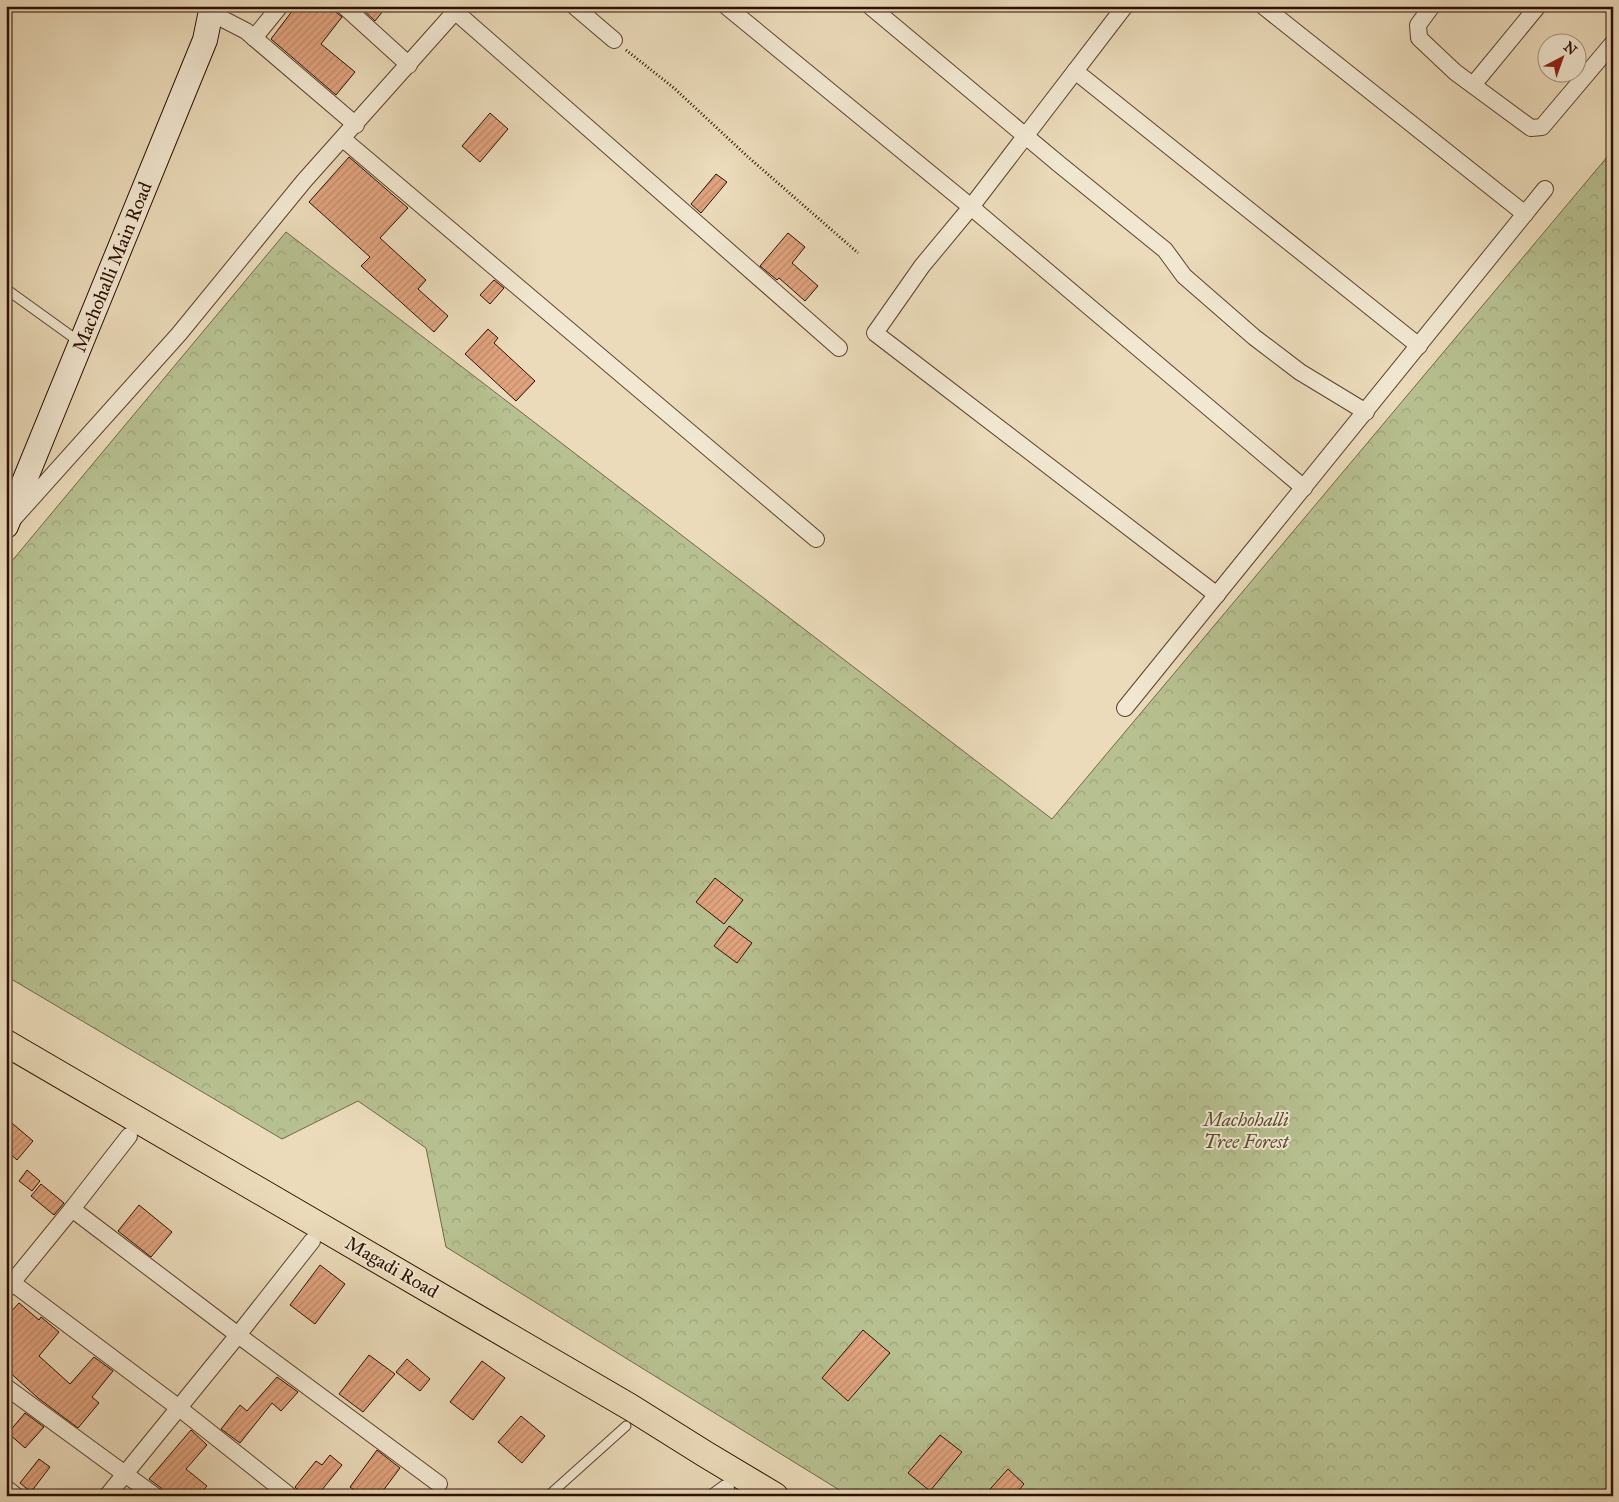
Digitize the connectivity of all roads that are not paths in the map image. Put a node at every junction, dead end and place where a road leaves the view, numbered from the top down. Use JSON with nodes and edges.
{"nodes":[{"id":1,"x":280,"y":6,"type":"edge"},
{"id":2,"x":344,"y":6,"type":"edge"},
{"id":3,"x":574,"y":6,"type":"edge"},
{"id":4,"x":726,"y":6,"type":"edge"},
{"id":5,"x":870,"y":6,"type":"edge"},
{"id":6,"x":1125,"y":6,"type":"edge"},
{"id":7,"x":1263,"y":6,"type":"edge"},
{"id":8,"x":1432,"y":6,"type":"edge"},
{"id":9,"x":1538,"y":6,"type":"edge"},
{"id":10,"x":454,"y":8,"type":"edge"},
{"id":11,"x":211,"y":10,"type":"edge"},
{"id":12,"x":254,"y":38,"type":"junction"},
{"id":13,"x":614,"y":40,"type":"road end"},
{"id":14,"x":1613,"y":43,"type":"edge"},
{"id":15,"x":409,"y":65,"type":"junction"},
{"id":16,"x":1075,"y":71,"type":"junction"},
{"id":17,"x":1473,"y":85,"type":"junction"},
{"id":18,"x":356,"y":124,"type":"junction"},
{"id":19,"x":1025,"y":136,"type":"junction"},
{"id":20,"x":343,"y":139,"type":"junction"},
{"id":21,"x":1545,"y":189,"type":"dead end"},
{"id":22,"x":971,"y":207,"type":"junction"},
{"id":23,"x":1525,"y":214,"type":"junction"},
{"id":24,"x":6,"y":289,"type":"edge"},
{"id":25,"x":81,"y":343,"type":"junction"},
{"id":26,"x":1419,"y":346,"type":"junction"},
{"id":27,"x":839,"y":348,"type":"dead end"},
{"id":28,"x":1366,"y":412,"type":"junction"},
{"id":29,"x":1304,"y":488,"type":"junction"},
{"id":30,"x":6,"y":527,"type":"edge"},
{"id":31,"x":816,"y":539,"type":"dead end"},
{"id":32,"x":1218,"y":595,"type":"junction"},
{"id":33,"x":1126,"y":708,"type":"dead end"},
{"id":34,"x":6,"y":1043,"type":"edge"},
{"id":35,"x":6,"y":1064,"type":"edge"},
{"id":36,"x":129,"y":1136,"type":"junction"},
{"id":37,"x":72,"y":1209,"type":"junction"},
{"id":38,"x":312,"y":1241,"type":"junction"},
{"id":39,"x":8,"y":1284,"type":"edge"},
{"id":40,"x":238,"y":1335,"type":"junction"},
{"id":41,"x":6,"y":1387,"type":"edge"},
{"id":42,"x":179,"y":1408,"type":"junction"},
{"id":43,"x":626,"y":1426,"type":"junction"},
{"id":44,"x":125,"y":1474,"type":"junction"},
{"id":45,"x":439,"y":1484,"type":"dead end"},
{"id":46,"x":6,"y":1488,"type":"edge"},
{"id":47,"x":727,"y":1493,"type":"edge"},
{"id":48,"x":16,"y":1496,"type":"edge"},
{"id":49,"x":107,"y":1496,"type":"edge"},
{"id":50,"x":155,"y":1496,"type":"edge"},
{"id":51,"x":290,"y":1496,"type":"edge"},
{"id":52,"x":548,"y":1496,"type":"edge"},
{"id":53,"x":775,"y":1496,"type":"edge"}],
"edges":[{"from":1,"to":12,"type":"street"},
{"from":2,"to":15,"type":"street"},
{"from":3,"to":13,"type":"street"},
{"from":4,"to":22,"type":"street"},
{"from":5,"to":19,"type":"street"},
{"from":6,"to":16,"type":"street"},
{"from":7,"to":23,"type":"street"},
{"from":8,"to":17,"type":"street"},
{"from":9,"to":17,"type":"street"},
{"from":10,"to":15,"type":"street"},
{"from":10,"to":27,"type":"street"},
{"from":11,"to":12,"type":"street"},
{"from":11,"to":25,"type":"street","name":"Machohalli Main Road"},
{"from":12,"to":18,"type":"street"},
{"from":14,"to":17,"type":"street"},
{"from":15,"to":18,"type":"street"},
{"from":16,"to":19,"type":"street"},
{"from":16,"to":26,"type":"street"},
{"from":18,"to":20,"type":"street"},
{"from":19,"to":22,"type":"street"},
{"from":19,"to":28,"type":"street"},
{"from":20,"to":30,"type":"street"},
{"from":20,"to":31,"type":"street"},
{"from":21,"to":23,"type":"street"},
{"from":22,"to":29,"type":"street"},
{"from":22,"to":32,"type":"street"},
{"from":23,"to":26,"type":"street"},
{"from":24,"to":25,"type":"lane"},
{"from":25,"to":30,"type":"street","name":"Machohalli Main Road"},
{"from":26,"to":28,"type":"street"},
{"from":28,"to":29,"type":"street"},
{"from":29,"to":32,"type":"street"},
{"from":32,"to":33,"type":"street"},
{"from":34,"to":53,"type":"main road","name":"Magadi Road"},
{"from":35,"to":36,"type":"main road","name":"Magadi Road"},
{"from":36,"to":37,"type":"street"},
{"from":36,"to":38,"type":"main road","name":"Magadi Road"},
{"from":37,"to":39,"type":"street"},
{"from":37,"to":40,"type":"street"},
{"from":38,"to":40,"type":"street"},
{"from":38,"to":43,"type":"main road","name":"Magadi Road"},
{"from":39,"to":42,"type":"street"},
{"from":40,"to":42,"type":"street"},
{"from":40,"to":45,"type":"street"},
{"from":41,"to":44,"type":"street"},
{"from":42,"to":44,"type":"street"},
{"from":42,"to":51,"type":"street"},
{"from":43,"to":47,"type":"main road","name":"Magadi Road"},
{"from":43,"to":52,"type":"lane"},
{"from":44,"to":49,"type":"street"},
{"from":44,"to":50,"type":"street"},
{"from":46,"to":48,"type":"street"}]}
